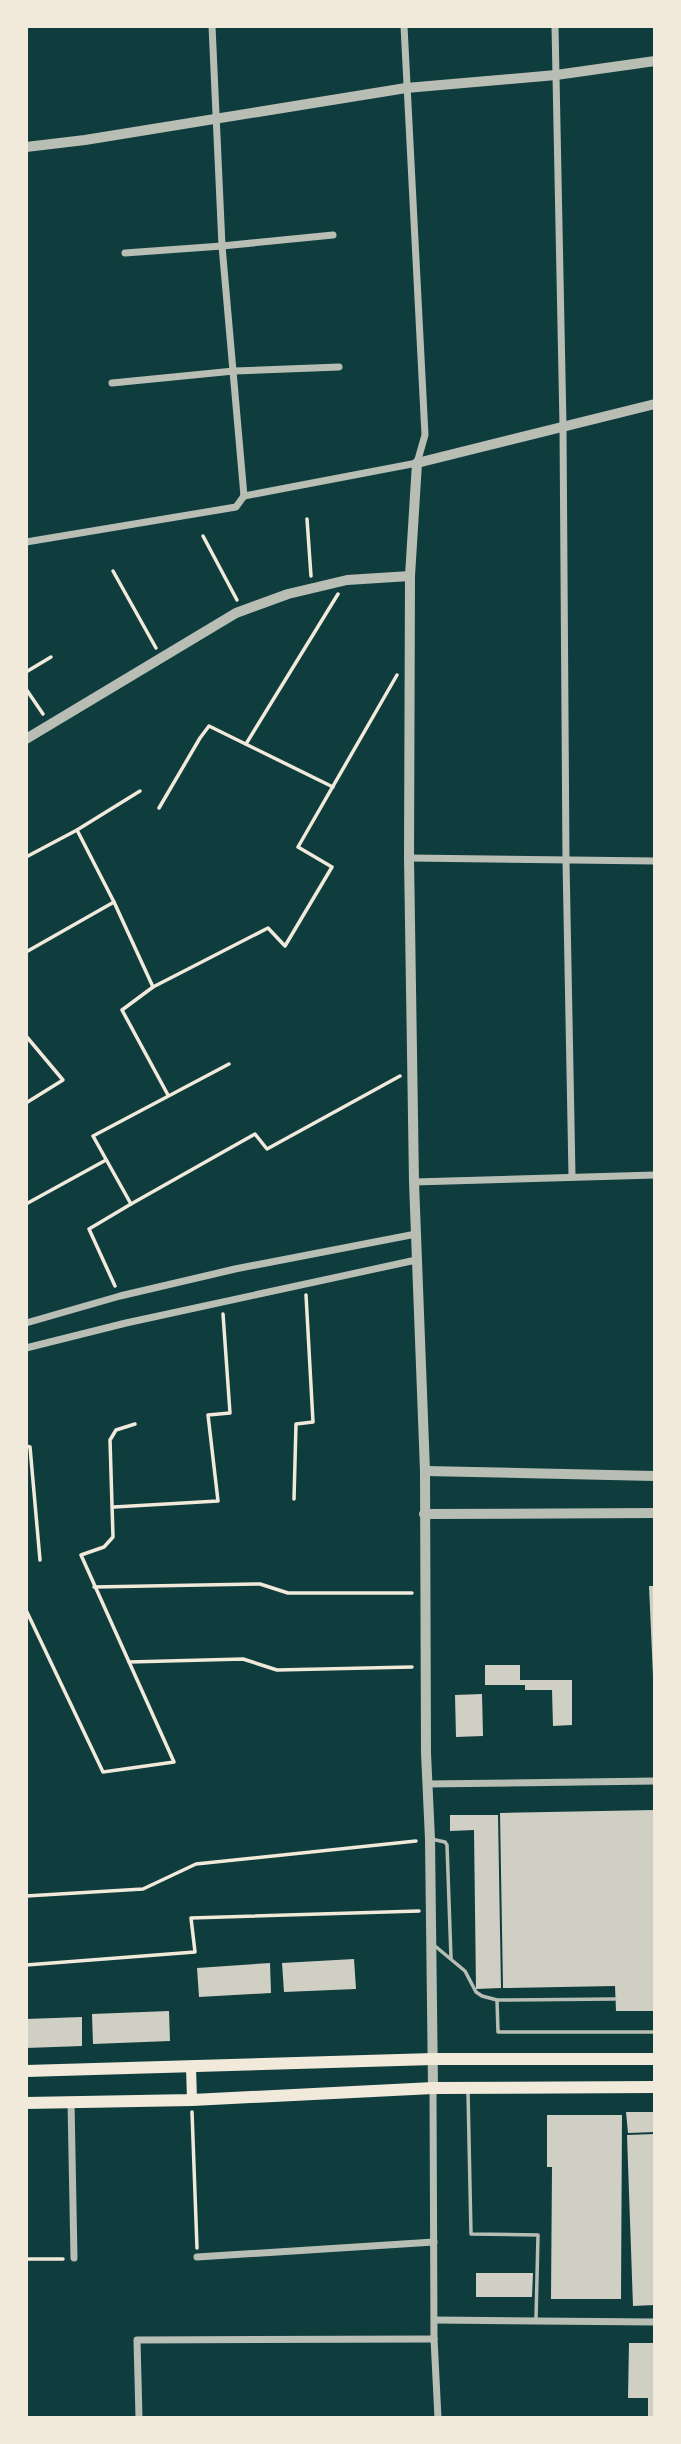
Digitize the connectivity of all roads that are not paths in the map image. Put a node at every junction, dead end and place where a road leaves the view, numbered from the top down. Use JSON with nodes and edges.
{"nodes":[{"id":1,"x":212,"y":26,"type":"edge"},
{"id":2,"x":404,"y":26,"type":"edge"},
{"id":3,"x":555,"y":26,"type":"edge"},
{"id":4,"x":655,"y":61,"type":"edge"},
{"id":5,"x":556,"y":75,"type":"junction"},
{"id":6,"x":406,"y":88,"type":"junction"},
{"id":7,"x":217,"y":118,"type":"junction"},
{"id":8,"x":26,"y":147,"type":"edge"},
{"id":9,"x":333,"y":235,"type":"dead end"},
{"id":10,"x":222,"y":246,"type":"junction"},
{"id":11,"x":125,"y":253,"type":"dead end"},
{"id":12,"x":339,"y":367,"type":"dead end"},
{"id":13,"x":234,"y":371,"type":"junction"},
{"id":14,"x":112,"y":383,"type":"dead end"},
{"id":15,"x":655,"y":404,"type":"edge"},
{"id":16,"x":564,"y":426,"type":"junction"},
{"id":17,"x":417,"y":463,"type":"junction"},
{"id":18,"x":244,"y":496,"type":"junction"},
{"id":19,"x":26,"y":542,"type":"edge"},
{"id":20,"x":410,"y":576,"type":"junction"},
{"id":21,"x":26,"y":739,"type":"edge"},
{"id":22,"x":409,"y":858,"type":"junction"},
{"id":23,"x":566,"y":861,"type":"junction"},
{"id":24,"x":655,"y":861,"type":"edge"},
{"id":25,"x":655,"y":1175,"type":"edge"},
{"id":26,"x":572,"y":1176,"type":"junction"},
{"id":27,"x":414,"y":1182,"type":"junction"},
{"id":28,"x":416,"y":1234,"type":"junction"},
{"id":29,"x":416,"y":1259,"type":"junction"},
{"id":30,"x":26,"y":1323,"type":"edge"},
{"id":31,"x":26,"y":1348,"type":"edge"},
{"id":32,"x":425,"y":1471,"type":"junction"},
{"id":33,"x":655,"y":1476,"type":"edge"},
{"id":34,"x":655,"y":1513,"type":"edge"},
{"id":35,"x":424,"y":1514,"type":"junction"},
{"id":36,"x":655,"y":1782,"type":"edge"},
{"id":37,"x":427,"y":1784,"type":"junction"},
{"id":38,"x":430,"y":1839,"type":"junction"},
{"id":39,"x":431,"y":1943,"type":"junction"},
{"id":40,"x":450,"y":1958,"type":"junction"},
{"id":41,"x":615,"y":1999,"type":"dead end"},
{"id":42,"x":497,"y":2000,"type":"junction"},
{"id":43,"x":655,"y":2032,"type":"edge"},
{"id":44,"x":433,"y":2059,"type":"junction"},
{"id":45,"x":655,"y":2059,"type":"edge"},
{"id":46,"x":191,"y":2067,"type":"junction"},
{"id":47,"x":26,"y":2071,"type":"edge"},
{"id":48,"x":655,"y":2087,"type":"edge"},
{"id":49,"x":433,"y":2088,"type":"junction"},
{"id":50,"x":468,"y":2088,"type":"junction"},
{"id":51,"x":192,"y":2100,"type":"junction"},
{"id":52,"x":71,"y":2102,"type":"junction"},
{"id":53,"x":26,"y":2103,"type":"edge"},
{"id":54,"x":434,"y":2242,"type":"junction"},
{"id":55,"x":197,"y":2257,"type":"road end"},
{"id":56,"x":74,"y":2259,"type":"road end"},
{"id":57,"x":435,"y":2320,"type":"junction"},
{"id":58,"x":536,"y":2321,"type":"junction"},
{"id":59,"x":655,"y":2322,"type":"edge"},
{"id":60,"x":435,"y":2339,"type":"junction"},
{"id":61,"x":139,"y":2418,"type":"edge"},
{"id":62,"x":438,"y":2418,"type":"edge"}],
"edges":[{"from":1,"to":7,"type":"street"},
{"from":2,"to":6,"type":"street"},
{"from":3,"to":5,"type":"street"},
{"from":4,"to":5,"type":"street"},
{"from":5,"to":6,"type":"street"},
{"from":5,"to":16,"type":"street"},
{"from":6,"to":7,"type":"street"},
{"from":6,"to":17,"type":"street"},
{"from":7,"to":8,"type":"street"},
{"from":7,"to":10,"type":"street"},
{"from":9,"to":10,"type":"street"},
{"from":10,"to":11,"type":"street"},
{"from":10,"to":13,"type":"street"},
{"from":12,"to":13,"type":"street"},
{"from":13,"to":14,"type":"street"},
{"from":13,"to":18,"type":"street"},
{"from":15,"to":16,"type":"street"},
{"from":16,"to":17,"type":"street"},
{"from":16,"to":23,"type":"street"},
{"from":17,"to":18,"type":"street"},
{"from":17,"to":20,"type":"street"},
{"from":18,"to":19,"type":"street"},
{"from":20,"to":21,"type":"street"},
{"from":20,"to":22,"type":"street"},
{"from":22,"to":23,"type":"street"},
{"from":22,"to":27,"type":"street"},
{"from":23,"to":24,"type":"street"},
{"from":23,"to":26,"type":"street"},
{"from":25,"to":26,"type":"street"},
{"from":26,"to":27,"type":"street"},
{"from":27,"to":28,"type":"street"},
{"from":28,"to":29,"type":"street"},
{"from":28,"to":30,"type":"street"},
{"from":29,"to":31,"type":"street"},
{"from":29,"to":32,"type":"street"},
{"from":32,"to":33,"type":"street"},
{"from":32,"to":35,"type":"street"},
{"from":34,"to":35,"type":"street"},
{"from":35,"to":37,"type":"street"},
{"from":36,"to":37,"type":"street"},
{"from":37,"to":38,"type":"street"},
{"from":38,"to":39,"type":"street"},
{"from":38,"to":40,"type":"lane"},
{"from":39,"to":40,"type":"lane"},
{"from":39,"to":44,"type":"street"},
{"from":40,"to":42,"type":"lane"},
{"from":41,"to":42,"type":"lane"},
{"from":42,"to":43,"type":"lane"},
{"from":44,"to":45,"type":"main road"},
{"from":44,"to":46,"type":"main road"},
{"from":44,"to":49,"type":"street"},
{"from":46,"to":47,"type":"main road"},
{"from":46,"to":51,"type":"main road"},
{"from":48,"to":50,"type":"main road"},
{"from":49,"to":50,"type":"main road"},
{"from":49,"to":51,"type":"main road"},
{"from":49,"to":54,"type":"street"},
{"from":50,"to":58,"type":"lane"},
{"from":51,"to":52,"type":"main road"},
{"from":52,"to":53,"type":"main road"},
{"from":52,"to":56,"type":"street"},
{"from":54,"to":55,"type":"street"},
{"from":54,"to":57,"type":"street"},
{"from":57,"to":58,"type":"street"},
{"from":57,"to":60,"type":"street"},
{"from":58,"to":59,"type":"street"},
{"from":60,"to":61,"type":"street"},
{"from":60,"to":62,"type":"street"}]}
